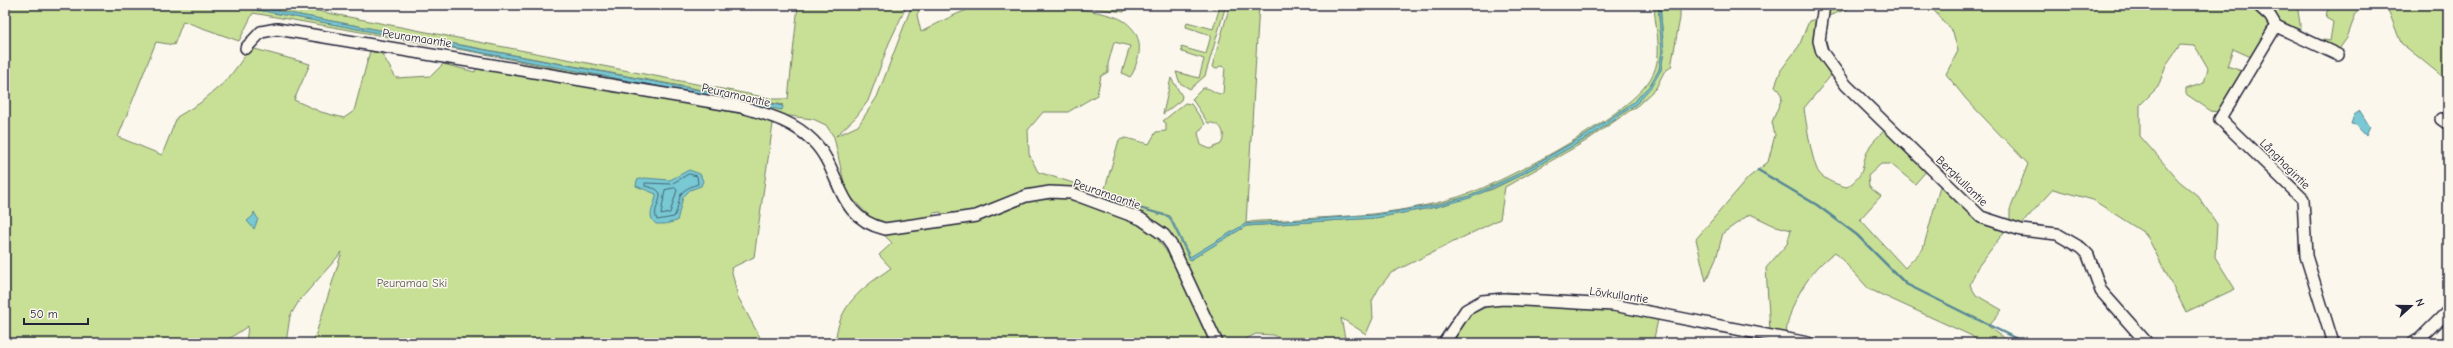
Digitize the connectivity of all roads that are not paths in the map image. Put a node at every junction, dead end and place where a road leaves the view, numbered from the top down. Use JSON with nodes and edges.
{"nodes":[{"id":1,"x":1824,"y":5,"type":"edge"},
{"id":2,"x":2258,"y":5,"type":"edge"},
{"id":3,"x":2276,"y":26,"type":"junction"},
{"id":4,"x":246,"y":48,"type":"dead end"},
{"id":5,"x":2338,"y":55,"type":"dead end"},
{"id":6,"x":2448,"y":312,"type":"edge"},
{"id":7,"x":1217,"y":343,"type":"edge"},
{"id":8,"x":1444,"y":343,"type":"edge"},
{"id":9,"x":1808,"y":343,"type":"edge"},
{"id":10,"x":2147,"y":343,"type":"edge"},
{"id":11,"x":2333,"y":343,"type":"edge"},
{"id":12,"x":2413,"y":343,"type":"edge"}],
"edges":[{"from":1,"to":10,"type":"street","name":"Bergkullantie"},
{"from":2,"to":3,"type":"street"},
{"from":3,"to":5,"type":"street"},
{"from":3,"to":11,"type":"street","name":"Långhagintie"},
{"from":4,"to":7,"type":"street","name":"Peuramaantie"},
{"from":6,"to":12,"type":"street"},
{"from":8,"to":9,"type":"street","name":"Lövkullantie"}]}
